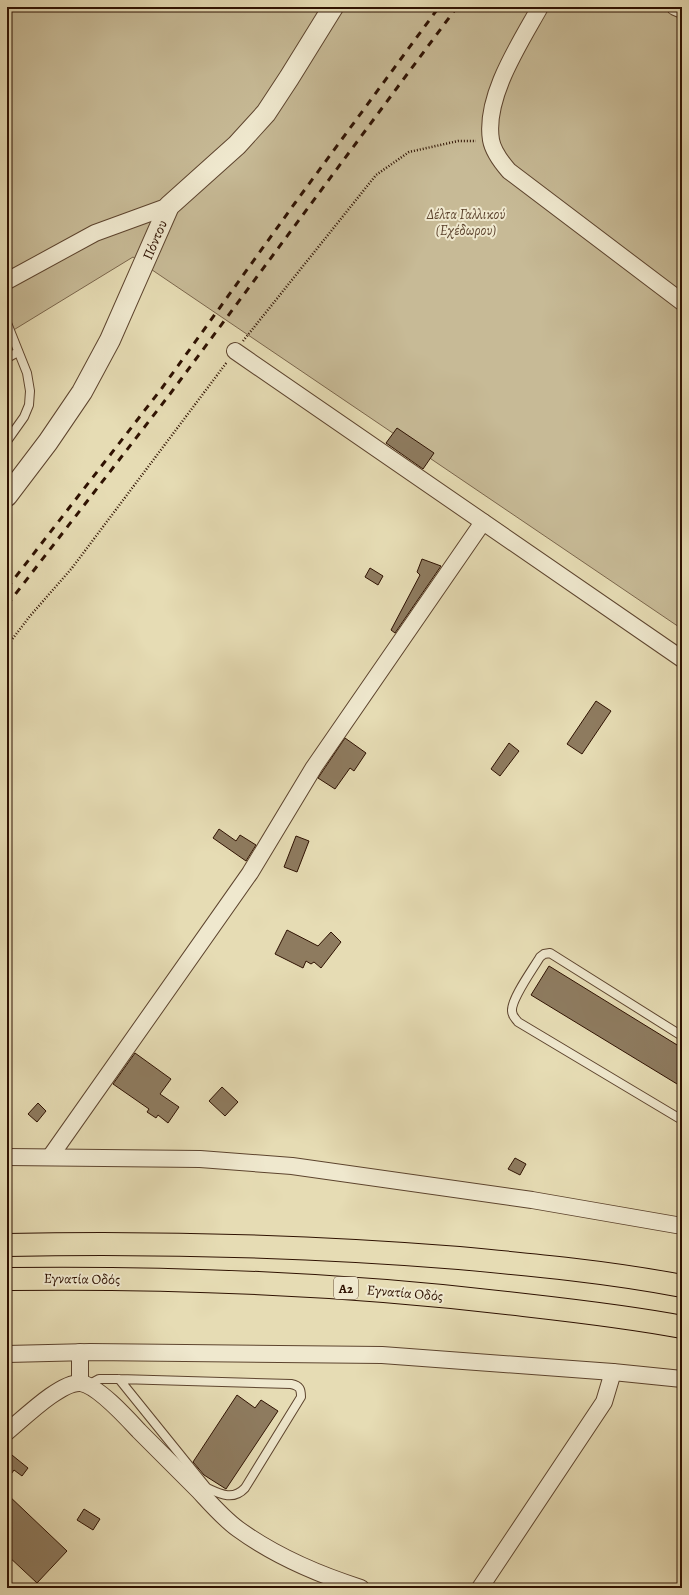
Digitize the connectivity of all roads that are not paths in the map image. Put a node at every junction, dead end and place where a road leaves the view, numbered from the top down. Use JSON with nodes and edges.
{"nodes":[{"id":1,"x":333,"y":7,"type":"edge"},
{"id":2,"x":540,"y":7,"type":"edge"},
{"id":3,"x":675,"y":7,"type":"edge"},
{"id":4,"x":682,"y":10,"type":"edge"},
{"id":5,"x":169,"y":206,"type":"junction"},
{"id":6,"x":7,"y":281,"type":"edge"},
{"id":7,"x":682,"y":302,"type":"edge"},
{"id":8,"x":7,"y":324,"type":"edge"},
{"id":9,"x":235,"y":351,"type":"dead end"},
{"id":10,"x":18,"y":352,"type":"junction"},
{"id":11,"x":7,"y":358,"type":"edge"},
{"id":12,"x":7,"y":441,"type":"edge"},
{"id":13,"x":7,"y":496,"type":"edge"},
{"id":14,"x":483,"y":522,"type":"junction"},
{"id":15,"x":682,"y":658,"type":"edge"},
{"id":16,"x":682,"y":1036,"type":"edge"},
{"id":17,"x":682,"y":1120,"type":"edge"},
{"id":18,"x":7,"y":1157,"type":"edge"},
{"id":19,"x":50,"y":1157,"type":"junction"},
{"id":20,"x":682,"y":1226,"type":"edge"},
{"id":21,"x":7,"y":1245,"type":"edge"},
{"id":22,"x":7,"y":1279,"type":"edge"},
{"id":23,"x":682,"y":1286,"type":"edge"},
{"id":24,"x":682,"y":1327,"type":"edge"},
{"id":25,"x":80,"y":1352,"type":"junction"},
{"id":26,"x":7,"y":1354,"type":"edge"},
{"id":27,"x":613,"y":1372,"type":"junction"},
{"id":28,"x":119,"y":1379,"type":"junction"},
{"id":29,"x":682,"y":1379,"type":"edge"},
{"id":30,"x":84,"y":1384,"type":"junction"},
{"id":31,"x":7,"y":1432,"type":"edge"},
{"id":32,"x":361,"y":1588,"type":"edge"},
{"id":33,"x":480,"y":1588,"type":"edge"}],
"edges":[{"from":1,"to":5,"type":"street","name":"Πόντου"},
{"from":2,"to":7,"type":"street"},
{"from":3,"to":4,"type":"street"},
{"from":5,"to":6,"type":"street"},
{"from":5,"to":13,"type":"street","name":"Πόντου"},
{"from":8,"to":10,"type":"lane"},
{"from":9,"to":14,"type":"street"},
{"from":10,"to":11,"type":"lane"},
{"from":10,"to":12,"type":"lane"},
{"from":14,"to":15,"type":"street"},
{"from":14,"to":19,"type":"street"},
{"from":16,"to":17,"type":"lane"},
{"from":18,"to":19,"type":"street"},
{"from":19,"to":20,"type":"street"},
{"from":21,"to":23,"type":"highway"},
{"from":22,"to":24,"type":"highway","name":"Εγνατία Οδός","number":"Α2"},
{"from":25,"to":26,"type":"street"},
{"from":25,"to":27,"type":"street"},
{"from":25,"to":30,"type":"street"},
{"from":27,"to":29,"type":"street"},
{"from":27,"to":33,"type":"street"},
{"from":28,"to":28,"type":"lane"},
{"from":28,"to":30,"type":"lane"},
{"from":30,"to":31,"type":"street"},
{"from":30,"to":32,"type":"street"}]}
